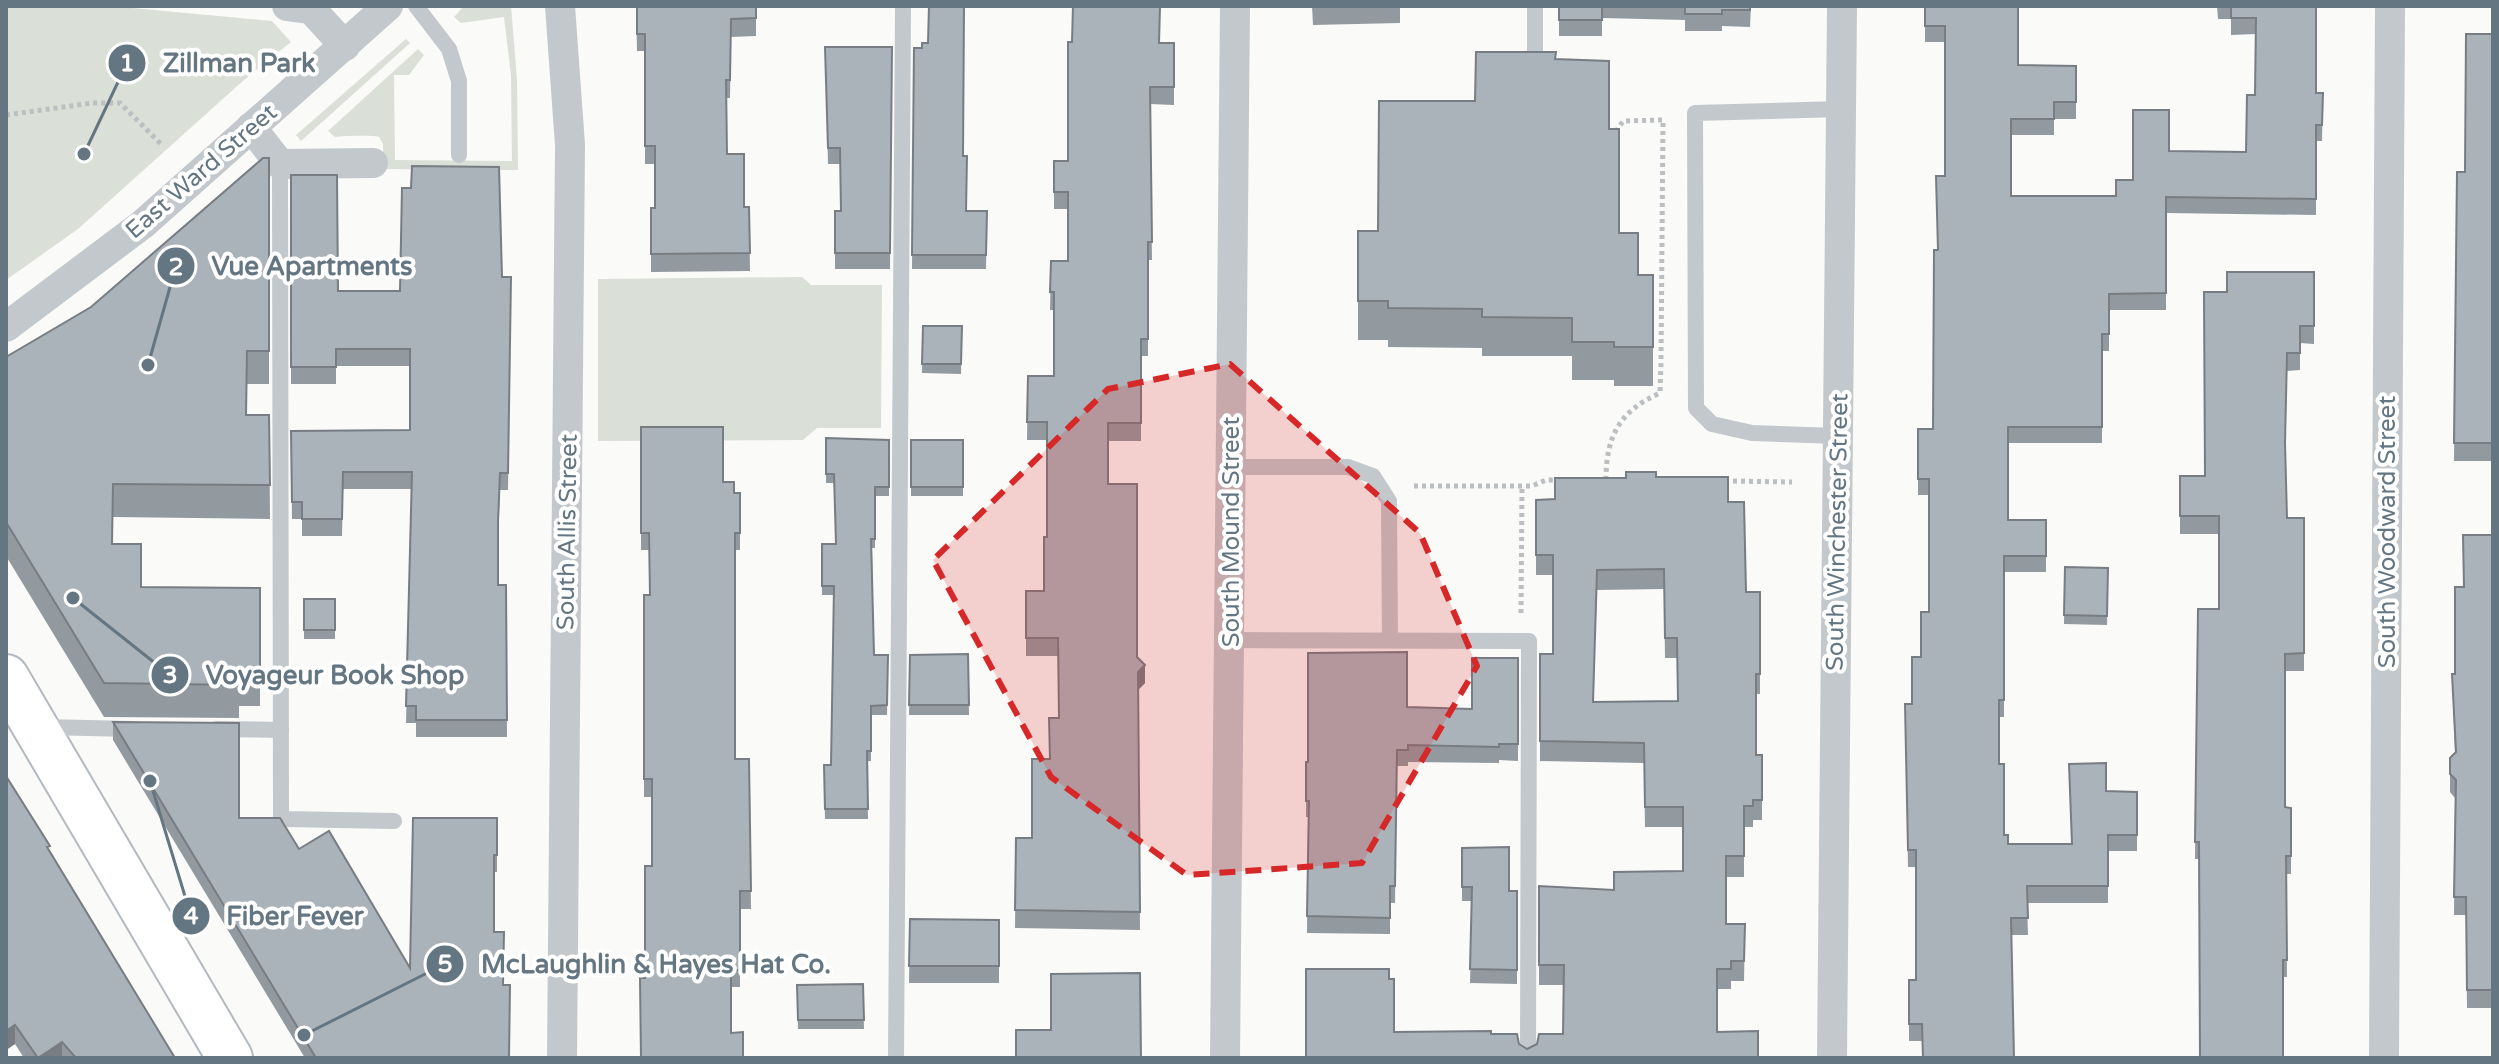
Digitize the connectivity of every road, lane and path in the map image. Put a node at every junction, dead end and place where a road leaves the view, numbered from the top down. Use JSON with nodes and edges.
{"nodes":[{"id":1,"x":287,"y":6,"type":"edge"},
{"id":2,"x":388,"y":6,"type":"edge"},
{"id":3,"x":416,"y":6,"type":"edge"},
{"id":4,"x":560,"y":6,"type":"edge"},
{"id":5,"x":903,"y":6,"type":"edge"},
{"id":6,"x":1235,"y":6,"type":"edge"},
{"id":7,"x":1535,"y":6,"type":"edge"},
{"id":8,"x":1842,"y":6,"type":"edge"},
{"id":9,"x":2390,"y":6,"type":"edge"},
{"id":10,"x":345,"y":46,"type":"junction"},
{"id":11,"x":1535,"y":75,"type":"edge"},
{"id":12,"x":1841,"y":109,"type":"junction"},
{"id":13,"x":6,"y":115,"type":"edge"},
{"id":14,"x":251,"y":127,"type":"junction"},
{"id":15,"x":1606,"y":141,"type":"edge"},
{"id":16,"x":161,"y":144,"type":"dead end"},
{"id":17,"x":459,"y":155,"type":"dead end"},
{"id":18,"x":373,"y":163,"type":"dead end"},
{"id":19,"x":280,"y":164,"type":"junction"},
{"id":20,"x":6,"y":327,"type":"edge"},
{"id":21,"x":1838,"y":436,"type":"junction"},
{"id":22,"x":1232,"y":467,"type":"junction"},
{"id":23,"x":1561,"y":480,"type":"edge"},
{"id":24,"x":1591,"y":480,"type":"edge"},
{"id":25,"x":1606,"y":480,"type":"junction"},
{"id":26,"x":1621,"y":480,"type":"edge"},
{"id":27,"x":1714,"y":481,"type":"edge"},
{"id":28,"x":1792,"y":482,"type":"dead end"},
{"id":29,"x":1380,"y":486,"type":"junction"},
{"id":30,"x":1522,"y":486,"type":"junction"},
{"id":31,"x":1231,"y":640,"type":"junction"},
{"id":32,"x":1390,"y":640,"type":"junction"},
{"id":33,"x":1521,"y":641,"type":"junction"},
{"id":34,"x":6,"y":677,"type":"edge"},
{"id":35,"x":35,"y":727,"type":"junction"},
{"id":36,"x":144,"y":729,"type":"edge"},
{"id":37,"x":205,"y":729,"type":"edge"},
{"id":38,"x":281,"y":730,"type":"junction"},
{"id":39,"x":394,"y":821,"type":"dead end"},
{"id":40,"x":230,"y":1058,"type":"edge"},
{"id":41,"x":562,"y":1058,"type":"edge"},
{"id":42,"x":896,"y":1058,"type":"edge"},
{"id":43,"x":1225,"y":1058,"type":"edge"},
{"id":44,"x":1528,"y":1058,"type":"edge"},
{"id":45,"x":1832,"y":1058,"type":"edge"},
{"id":46,"x":2384,"y":1058,"type":"edge"}],
"edges":[{"from":1,"to":10,"type":"street"},
{"from":2,"to":10,"type":"street","name":"East Ward Street"},
{"from":3,"to":17,"type":"lane"},
{"from":4,"to":41,"type":"street","name":"South Allis Street"},
{"from":5,"to":42,"type":"lane"},
{"from":6,"to":22,"type":"street","name":"South Mound Street"},
{"from":7,"to":11,"type":"lane"},
{"from":8,"to":12,"type":"street","name":"South Winchester Street"},
{"from":9,"to":46,"type":"street","name":"South Woodward Street"},
{"from":10,"to":14,"type":"street","name":"East Ward Street"},
{"from":12,"to":21,"type":"street","name":"South Winchester Street"},
{"from":12,"to":21,"type":"lane"},
{"from":13,"to":16,"type":"path"},
{"from":14,"to":19,"type":"street"},
{"from":14,"to":20,"type":"street","name":"East Ward Street"},
{"from":15,"to":25,"type":"path"},
{"from":18,"to":19,"type":"street"},
{"from":19,"to":38,"type":"lane"},
{"from":21,"to":45,"type":"street","name":"South Winchester Street"},
{"from":22,"to":29,"type":"lane"},
{"from":22,"to":31,"type":"street","name":"South Mound Street"},
{"from":23,"to":30,"type":"path"},
{"from":24,"to":25,"type":"path"},
{"from":25,"to":26,"type":"path"},
{"from":27,"to":28,"type":"path"},
{"from":29,"to":30,"type":"path"},
{"from":29,"to":32,"type":"lane"},
{"from":30,"to":33,"type":"path"},
{"from":31,"to":32,"type":"lane"},
{"from":31,"to":43,"type":"street","name":"South Mound Street"},
{"from":32,"to":33,"type":"lane"},
{"from":33,"to":44,"type":"lane"},
{"from":34,"to":35,"type":"main road"},
{"from":35,"to":36,"type":"lane"},
{"from":35,"to":40,"type":"main road"},
{"from":37,"to":38,"type":"lane"},
{"from":38,"to":39,"type":"lane"}]}
